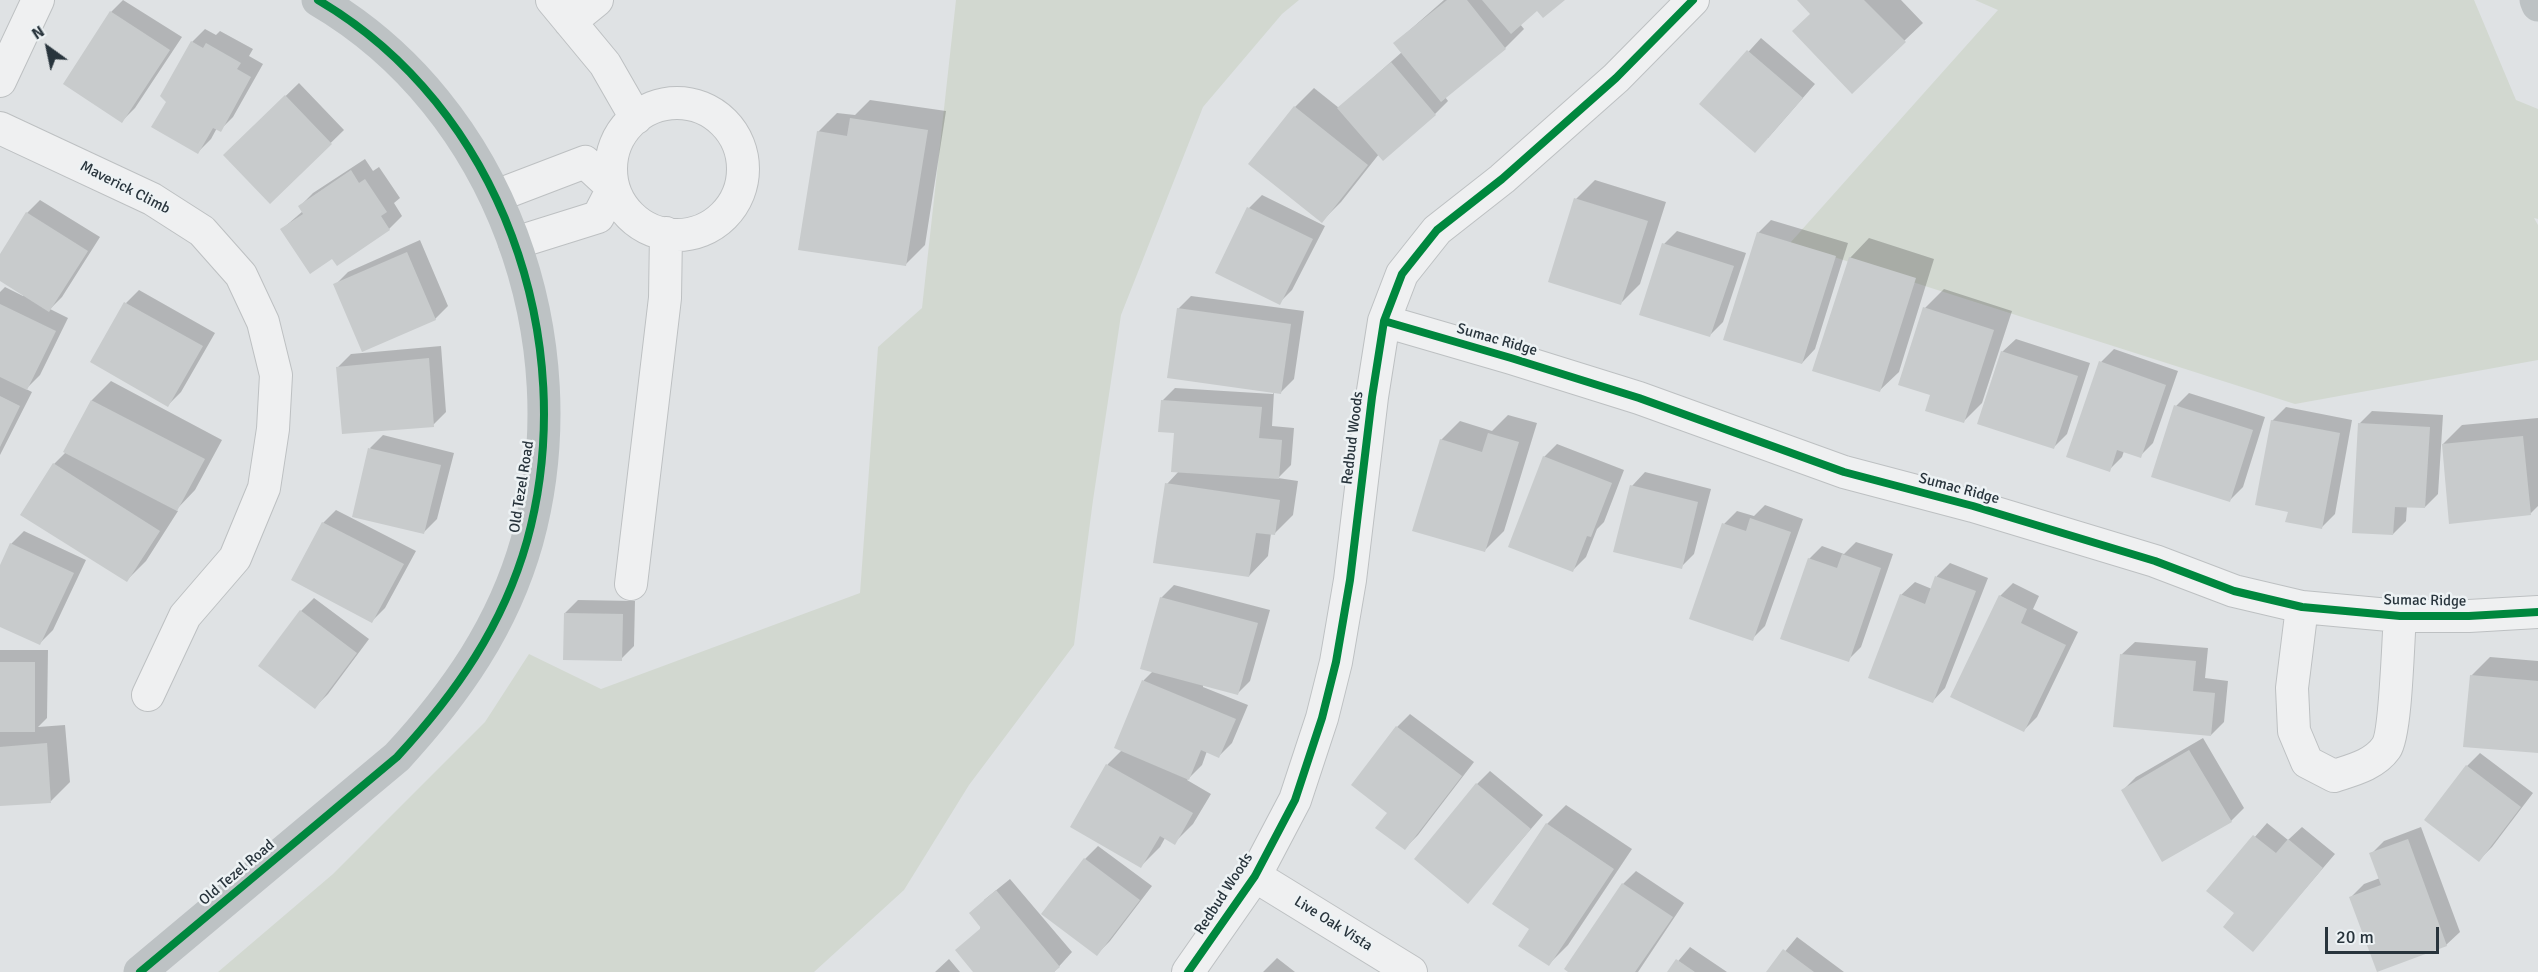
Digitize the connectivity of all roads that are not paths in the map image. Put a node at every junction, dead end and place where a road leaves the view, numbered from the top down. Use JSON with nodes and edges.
{"nodes":[{"id":1,"x":38,"y":0,"type":"edge"},
{"id":2,"x":318,"y":0,"type":"edge"},
{"id":3,"x":597,"y":0,"type":"edge"},
{"id":4,"x":1693,"y":0,"type":"edge"},
{"id":5,"x":2536,"y":0,"type":"edge"},
{"id":6,"x":2538,"y":5,"type":"edge"},
{"id":7,"x":561,"y":11,"type":"edge"},
{"id":8,"x":0,"y":81,"type":"edge"},
{"id":9,"x":636,"y":118,"type":"junction"},
{"id":10,"x":0,"y":128,"type":"edge"},
{"id":11,"x":613,"y":188,"type":"junction"},
{"id":12,"x":496,"y":196,"type":"junction"},
{"id":13,"x":666,"y":233,"type":"junction"},
{"id":14,"x":516,"y":243,"type":"junction"},
{"id":15,"x":1384,"y":321,"type":"junction"},
{"id":16,"x":632,"y":584,"type":"dead end"},
{"id":17,"x":2302,"y":607,"type":"junction"},
{"id":18,"x":2538,"y":612,"type":"edge"},
{"id":19,"x":2400,"y":616,"type":"junction"},
{"id":20,"x":148,"y":695,"type":"dead end"},
{"id":21,"x":1255,"y":876,"type":"junction"},
{"id":22,"x":140,"y":972,"type":"edge"},
{"id":23,"x":1188,"y":972,"type":"edge"},
{"id":24,"x":1411,"y":972,"type":"edge"}],
"edges":[{"from":1,"to":8,"type":"street"},
{"from":2,"to":12,"type":"street","name":"Old Tezel Road"},
{"from":3,"to":7,"type":"street"},
{"from":4,"to":15,"type":"street","name":"Redbud Woods"},
{"from":5,"to":6,"type":"street"},
{"from":7,"to":9,"type":"street"},
{"from":9,"to":11,"type":"street"},
{"from":9,"to":13,"type":"street"},
{"from":10,"to":20,"type":"street","name":"Maverick Climb"},
{"from":11,"to":12,"type":"street"},
{"from":11,"to":13,"type":"street"},
{"from":11,"to":14,"type":"street"},
{"from":12,"to":14,"type":"street","name":"Old Tezel Road"},
{"from":13,"to":16,"type":"street"},
{"from":14,"to":22,"type":"street","name":"Old Tezel Road"},
{"from":15,"to":17,"type":"street","name":"Sumac Ridge"},
{"from":15,"to":21,"type":"street","name":"Redbud Woods"},
{"from":17,"to":19,"type":"street","name":"Sumac Ridge"},
{"from":17,"to":19,"type":"street","name":"Sumac Ridge"},
{"from":18,"to":19,"type":"street","name":"Sumac Ridge"},
{"from":21,"to":23,"type":"street","name":"Redbud Woods"},
{"from":21,"to":24,"type":"street","name":"Live Oak Vista"}]}
